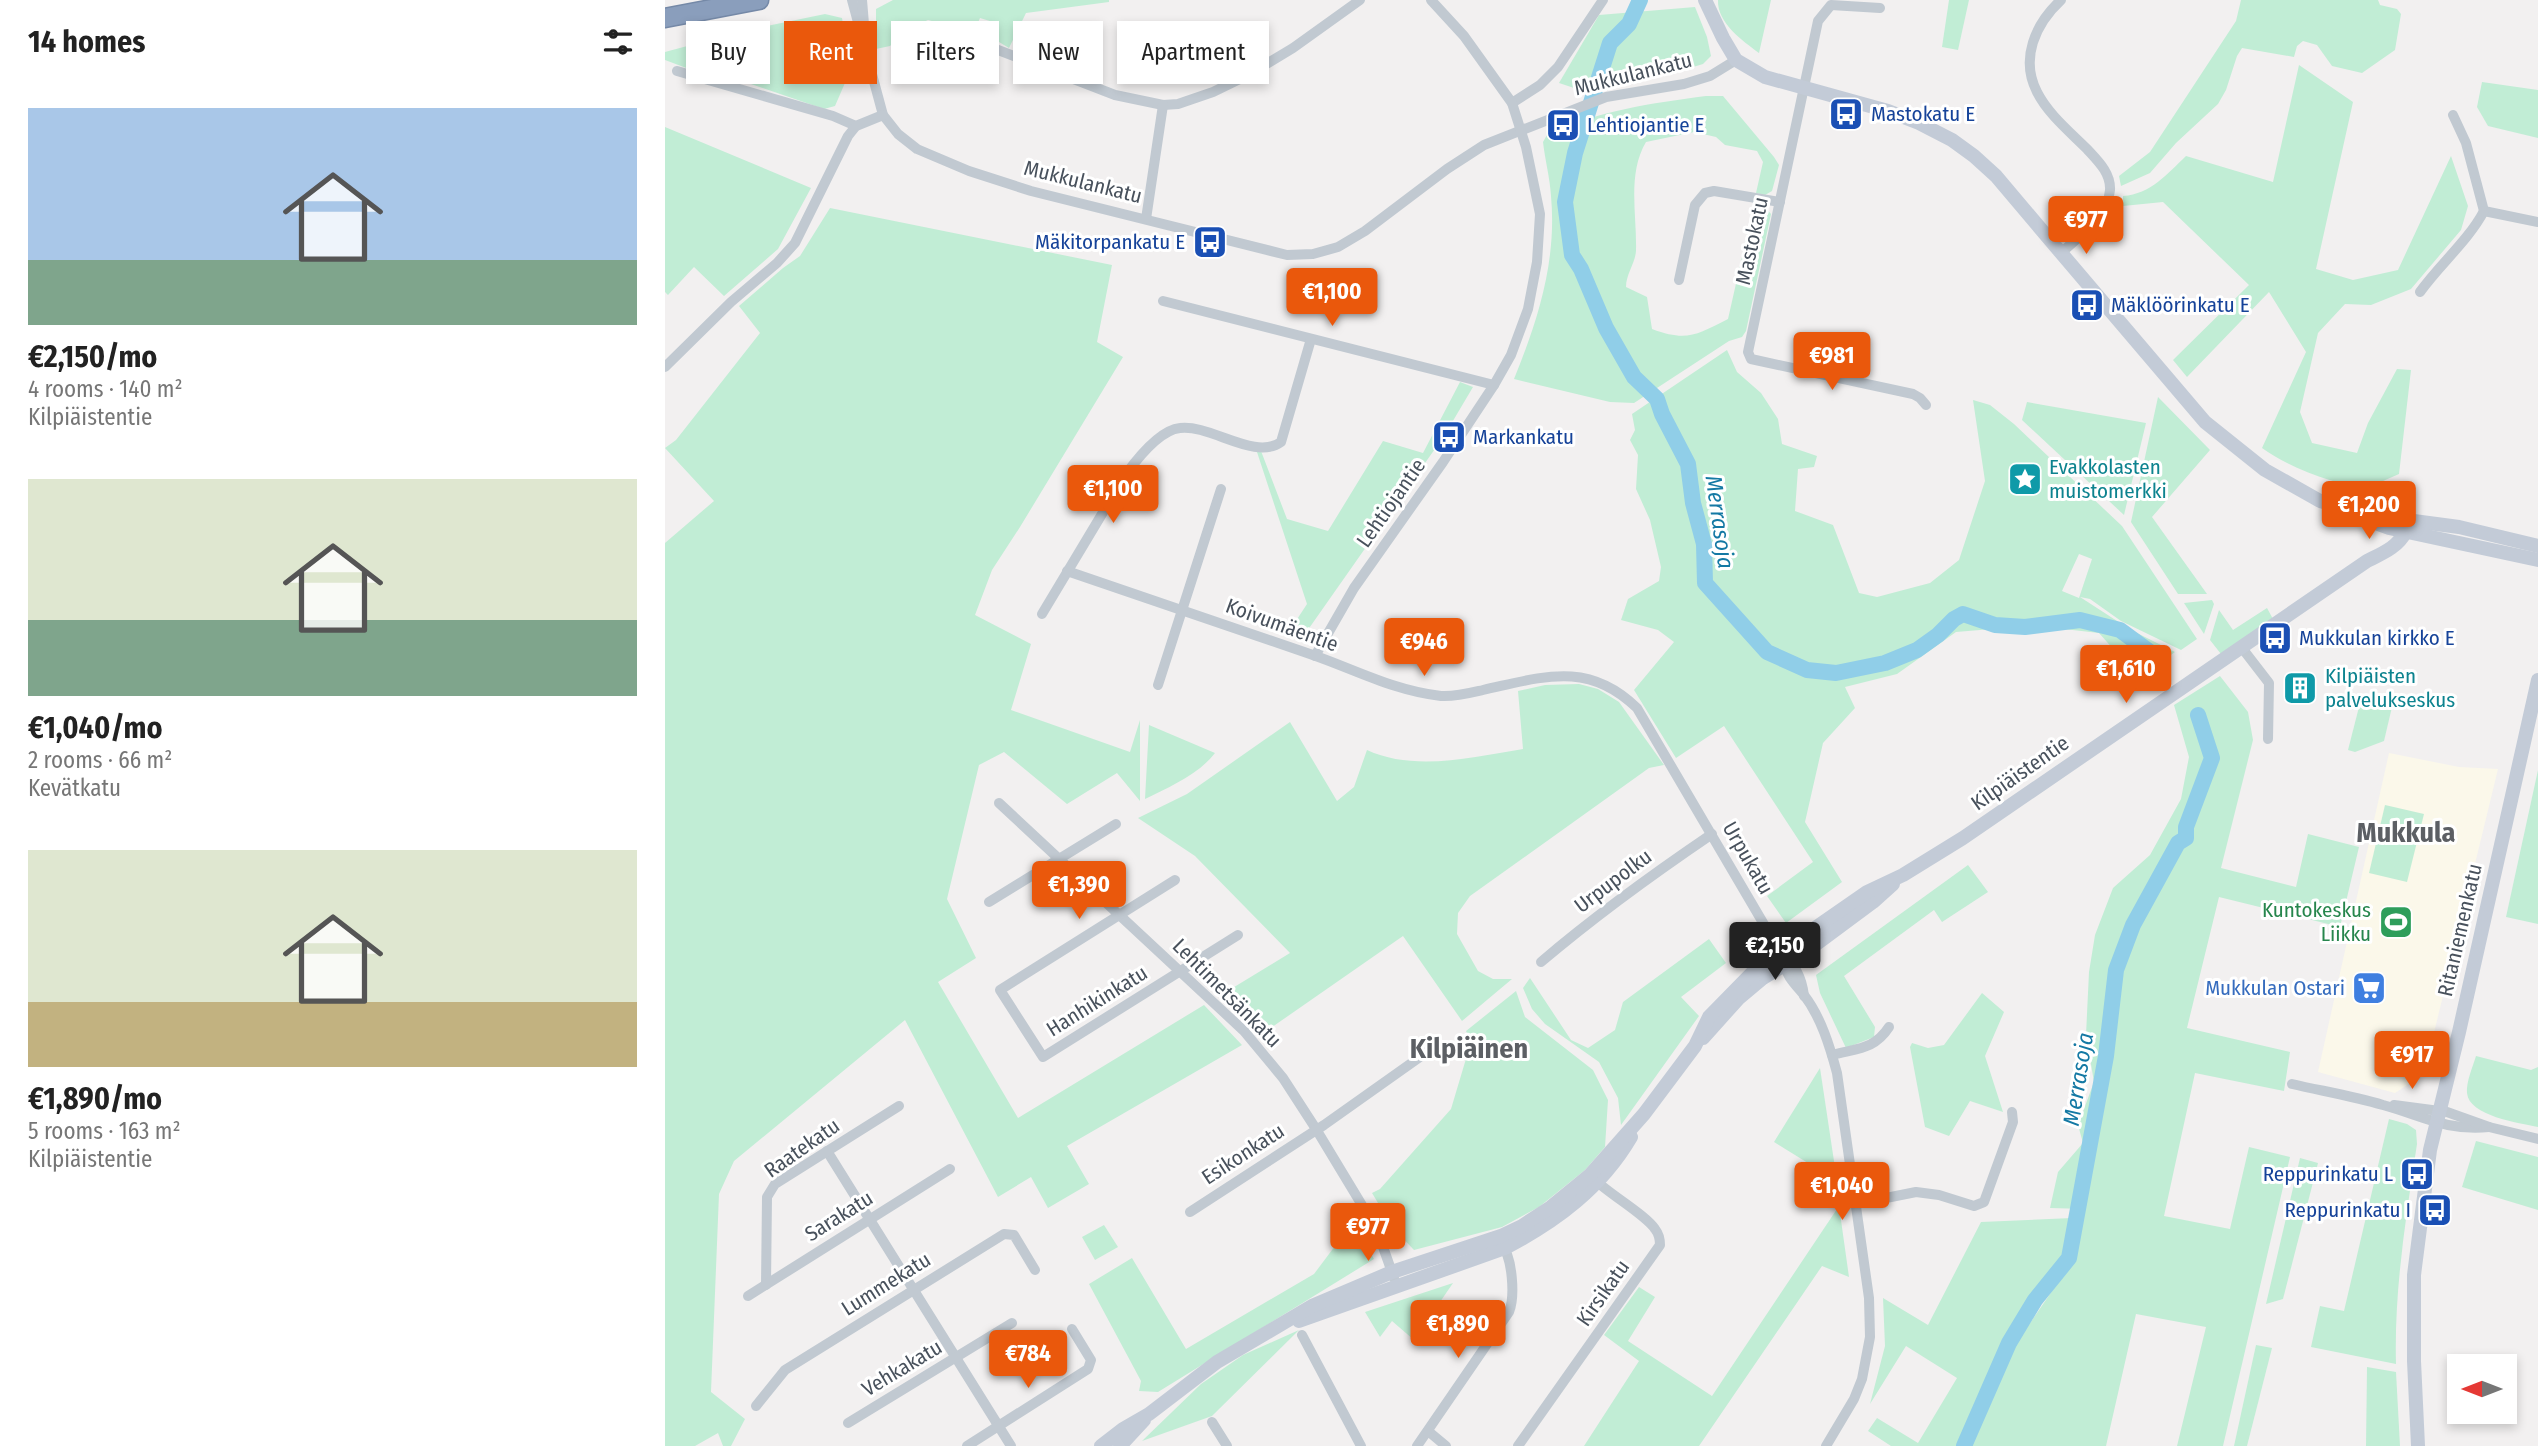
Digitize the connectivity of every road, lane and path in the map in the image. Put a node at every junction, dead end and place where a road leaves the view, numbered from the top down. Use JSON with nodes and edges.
{"nodes":[{"id":1,"x":694,"y":0,"type":"edge"},
{"id":2,"x":759,"y":0,"type":"edge"},
{"id":3,"x":852,"y":0,"type":"edge"},
{"id":4,"x":862,"y":0,"type":"edge"},
{"id":5,"x":1360,"y":0,"type":"edge"},
{"id":6,"x":1431,"y":0,"type":"edge"},
{"id":7,"x":1603,"y":0,"type":"edge"},
{"id":8,"x":1705,"y":0,"type":"edge"},
{"id":9,"x":2061,"y":0,"type":"edge"},
{"id":10,"x":665,"y":7,"type":"edge"},
{"id":11,"x":1880,"y":8,"type":"dead end"},
{"id":12,"x":665,"y":18,"type":"edge"},
{"id":13,"x":858,"y":21,"type":"edge"},
{"id":14,"x":865,"y":21,"type":"edge"},
{"id":15,"x":999,"y":50,"type":"edge"},
{"id":16,"x":1736,"y":60,"type":"junction"},
{"id":17,"x":677,"y":71,"type":"dead end"},
{"id":18,"x":876,"y":84,"type":"edge"},
{"id":19,"x":1804,"y":89,"type":"junction"},
{"id":20,"x":1512,"y":103,"type":"junction"},
{"id":21,"x":1163,"y":105,"type":"junction"},
{"id":22,"x":883,"y":115,"type":"junction"},
{"id":23,"x":2453,"y":115,"type":"dead end"},
{"id":24,"x":856,"y":126,"type":"junction"},
{"id":25,"x":1521,"y":130,"type":"junction"},
{"id":26,"x":1780,"y":202,"type":"junction"},
{"id":27,"x":2484,"y":211,"type":"junction"},
{"id":28,"x":1146,"y":219,"type":"junction"},
{"id":29,"x":2538,"y":222,"type":"edge"},
{"id":30,"x":2061,"y":253,"type":"junction"},
{"id":31,"x":1679,"y":280,"type":"dead end"},
{"id":32,"x":2420,"y":292,"type":"dead end"},
{"id":33,"x":1163,"y":301,"type":"dead end"},
{"id":34,"x":1311,"y":339,"type":"junction"},
{"id":35,"x":665,"y":366,"type":"edge"},
{"id":36,"x":1494,"y":385,"type":"junction"},
{"id":37,"x":1926,"y":405,"type":"dead end"},
{"id":38,"x":1221,"y":489,"type":"dead end"},
{"id":39,"x":2348,"y":509,"type":"junction"},
{"id":40,"x":2404,"y":525,"type":"junction"},
{"id":41,"x":2389,"y":528,"type":"junction"},
{"id":42,"x":2538,"y":546,"type":"edge"},
{"id":43,"x":2538,"y":560,"type":"edge"},
{"id":44,"x":2367,"y":561,"type":"junction"},
{"id":45,"x":1067,"y":571,"type":"junction"},
{"id":46,"x":1182,"y":610,"type":"junction"},
{"id":47,"x":1042,"y":614,"type":"dead end"},
{"id":48,"x":2242,"y":648,"type":"junction"},
{"id":49,"x":1314,"y":656,"type":"junction"},
{"id":50,"x":2538,"y":680,"type":"edge"},
{"id":51,"x":1157,"y":685,"type":"dead end"},
{"id":52,"x":2538,"y":715,"type":"edge"},
{"id":53,"x":2533,"y":730,"type":"edge"},
{"id":54,"x":2268,"y":739,"type":"dead end"},
{"id":55,"x":999,"y":803,"type":"dead end"},
{"id":56,"x":1704,"y":821,"type":"joint"},
{"id":57,"x":1116,"y":824,"type":"dead end"},
{"id":58,"x":1712,"y":834,"type":"junction"},
{"id":59,"x":1058,"y":858,"type":"junction"},
{"id":60,"x":1903,"y":876,"type":"junction"},
{"id":61,"x":1175,"y":880,"type":"dead end"},
{"id":62,"x":989,"y":902,"type":"dead end"},
{"id":63,"x":1118,"y":915,"type":"junction"},
{"id":64,"x":1238,"y":935,"type":"dead end"},
{"id":65,"x":1780,"y":950,"type":"junction"},
{"id":66,"x":1541,"y":962,"type":"dead end"},
{"id":67,"x":1788,"y":963,"type":"junction"},
{"id":68,"x":1180,"y":972,"type":"junction"},
{"id":69,"x":1889,"y":1027,"type":"dead end"},
{"id":70,"x":1695,"y":1046,"type":"junction"},
{"id":71,"x":1427,"y":1052,"type":"dead end"},
{"id":72,"x":1832,"y":1055,"type":"junction"},
{"id":73,"x":2292,"y":1084,"type":"dead end"},
{"id":74,"x":899,"y":1107,"type":"dead end"},
{"id":75,"x":2012,"y":1112,"type":"dead end"},
{"id":76,"x":2442,"y":1118,"type":"junction"},
{"id":77,"x":1316,"y":1129,"type":"junction"},
{"id":78,"x":2538,"y":1139,"type":"edge"},
{"id":79,"x":827,"y":1151,"type":"junction"},
{"id":80,"x":950,"y":1169,"type":"dead end"},
{"id":81,"x":1593,"y":1179,"type":"junction"},
{"id":82,"x":1856,"y":1204,"type":"junction"},
{"id":83,"x":1190,"y":1212,"type":"dead end"},
{"id":84,"x":870,"y":1220,"type":"junction"},
{"id":85,"x":1498,"y":1244,"type":"junction"},
{"id":86,"x":1035,"y":1270,"type":"dead end"},
{"id":87,"x":1395,"y":1279,"type":"junction"},
{"id":88,"x":766,"y":1285,"type":"junction"},
{"id":89,"x":913,"y":1290,"type":"junction"},
{"id":90,"x":748,"y":1296,"type":"dead end"},
{"id":91,"x":1012,"y":1323,"type":"dead end"},
{"id":92,"x":1072,"y":1329,"type":"dead end"},
{"id":93,"x":1302,"y":1335,"type":"dead end"},
{"id":94,"x":956,"y":1358,"type":"junction"},
{"id":95,"x":756,"y":1406,"type":"dead end"},
{"id":96,"x":1149,"y":1414,"type":"junction"},
{"id":97,"x":1212,"y":1422,"type":"dead end"},
{"id":98,"x":848,"y":1423,"type":"dead end"},
{"id":99,"x":999,"y":1427,"type":"junction"},
{"id":100,"x":1428,"y":1431,"type":"junction"},
{"id":101,"x":967,"y":1446,"type":"edge"},
{"id":102,"x":1011,"y":1446,"type":"edge"},
{"id":103,"x":1101,"y":1446,"type":"edge"},
{"id":104,"x":1120,"y":1446,"type":"edge"},
{"id":105,"x":1227,"y":1446,"type":"edge"},
{"id":106,"x":1361,"y":1446,"type":"edge"},
{"id":107,"x":1417,"y":1446,"type":"edge"},
{"id":108,"x":1446,"y":1446,"type":"edge"},
{"id":109,"x":1518,"y":1446,"type":"edge"},
{"id":110,"x":1826,"y":1446,"type":"edge"},
{"id":111,"x":2418,"y":1446,"type":"edge"}],
"edges":[{"from":1,"to":10,"type":"highway"},
{"from":2,"to":12,"type":"highway"},
{"from":3,"to":13,"type":"street","name":"Mukkulankatu"},
{"from":4,"to":14,"type":"street","name":"Mukkulankatu"},
{"from":5,"to":21,"type":"street"},
{"from":6,"to":20,"type":"street","name":"Lehtiojantie"},
{"from":7,"to":20,"type":"street"},
{"from":8,"to":16,"type":"street"},
{"from":9,"to":30,"type":"street"},
{"from":11,"to":19,"type":"street","name":"Mastokatu"},
{"from":15,"to":21,"type":"street"},
{"from":16,"to":19,"type":"street"},
{"from":16,"to":25,"type":"street","name":"Mukkulankatu"},
{"from":17,"to":24,"type":"street"},
{"from":18,"to":22,"type":"street","name":"Mukkulankatu"},
{"from":19,"to":26,"type":"street","name":"Mastokatu"},
{"from":19,"to":30,"type":"street"},
{"from":20,"to":25,"type":"street","name":"Lehtiojantie"},
{"from":21,"to":28,"type":"street"},
{"from":22,"to":24,"type":"street"},
{"from":22,"to":28,"type":"street","name":"Mukkulankatu"},
{"from":23,"to":27,"type":"street"},
{"from":24,"to":35,"type":"street"},
{"from":25,"to":28,"type":"street","name":"Mukkulankatu"},
{"from":25,"to":36,"type":"street","name":"Lehtiojantie"},
{"from":26,"to":31,"type":"street"},
{"from":26,"to":37,"type":"street","name":"Mastokatu"},
{"from":27,"to":29,"type":"street"},
{"from":27,"to":32,"type":"street"},
{"from":30,"to":39,"type":"street"},
{"from":33,"to":34,"type":"street"},
{"from":34,"to":36,"type":"street"},
{"from":34,"to":45,"type":"street"},
{"from":36,"to":49,"type":"street","name":"Lehtiojantie"},
{"from":38,"to":46,"type":"street"},
{"from":39,"to":40,"type":"street"},
{"from":39,"to":41,"type":"street"},
{"from":40,"to":41,"type":"street"},
{"from":40,"to":42,"type":"street"},
{"from":40,"to":43,"type":"street"},
{"from":40,"to":44,"type":"street","name":"Kilpiäistentie"},
{"from":41,"to":44,"type":"street","name":"Kilpiäistentie"},
{"from":44,"to":48,"type":"street","name":"Kilpiäistentie"},
{"from":45,"to":46,"type":"street","name":"Koivumäentie"},
{"from":45,"to":47,"type":"street"},
{"from":46,"to":49,"type":"street","name":"Koivumäentie"},
{"from":46,"to":51,"type":"street"},
{"from":48,"to":54,"type":"street"},
{"from":48,"to":60,"type":"street","name":"Kilpiäistentie"},
{"from":49,"to":56,"type":"street","name":"Koivumäentie"},
{"from":50,"to":53,"type":"street","name":"Ritaniemenkatu"},
{"from":52,"to":53,"type":"street","name":"Ritaniemenkatu"},
{"from":53,"to":76,"type":"street","name":"Ritaniemenkatu"},
{"from":55,"to":59,"type":"street","name":"Lehtimetsänkatu"},
{"from":56,"to":58,"type":"street","name":"Urpukatu"},
{"from":57,"to":59,"type":"street"},
{"from":58,"to":65,"type":"street","name":"Urpukatu"},
{"from":58,"to":66,"type":"street","name":"Urpupolku"},
{"from":59,"to":62,"type":"street"},
{"from":59,"to":63,"type":"street","name":"Lehtimetsänkatu"},
{"from":60,"to":65,"type":"street","name":"Kilpiäistentie"},
{"from":60,"to":67,"type":"street","name":"Kilpiäistentie"},
{"from":61,"to":63,"type":"street"},
{"from":63,"to":68,"type":"street","name":"Lehtimetsänkatu"},
{"from":63,"to":68,"type":"street","name":"Hanhikinkatu"},
{"from":64,"to":68,"type":"street","name":"Hanhikinkatu"},
{"from":65,"to":67,"type":"street","name":"Urpukatu"},
{"from":65,"to":70,"type":"street","name":"Kilpiäistentie"},
{"from":67,"to":70,"type":"street","name":"Kilpiäistentie"},
{"from":67,"to":72,"type":"street","name":"Urpukatu"},
{"from":68,"to":77,"type":"street","name":"Lehtimetsänkatu"},
{"from":69,"to":72,"type":"street"},
{"from":70,"to":81,"type":"street","name":"Kilpiäistentie"},
{"from":71,"to":77,"type":"street","name":"Esikonkatu"},
{"from":72,"to":82,"type":"street","name":"Urpukatu"},
{"from":73,"to":76,"type":"street"},
{"from":74,"to":79,"type":"street","name":"Raatekatu"},
{"from":75,"to":82,"type":"street"},
{"from":76,"to":78,"type":"street"},
{"from":76,"to":111,"type":"street","name":"Ritaniemenkatu"},
{"from":77,"to":83,"type":"street","name":"Esikonkatu"},
{"from":77,"to":87,"type":"street","name":"Lehtimetsänkatu"},
{"from":79,"to":84,"type":"street"},
{"from":79,"to":88,"type":"street","name":"Raatekatu"},
{"from":80,"to":84,"type":"street","name":"Sarakatu"},
{"from":81,"to":85,"type":"street","name":"Kilpiäistentie"},
{"from":81,"to":109,"type":"street","name":"Kirsikatu"},
{"from":82,"to":110,"type":"street","name":"Urpukatu"},
{"from":84,"to":88,"type":"street","name":"Sarakatu"},
{"from":84,"to":89,"type":"street"},
{"from":85,"to":87,"type":"street","name":"Kilpiäistentie"},
{"from":85,"to":100,"type":"street"},
{"from":86,"to":89,"type":"street","name":"Lummekatu"},
{"from":87,"to":96,"type":"street","name":"Kilpiäistentie"},
{"from":88,"to":90,"type":"street","name":"Sarakatu"},
{"from":89,"to":94,"type":"street"},
{"from":89,"to":95,"type":"street","name":"Lummekatu"},
{"from":91,"to":94,"type":"street","name":"Vehkakatu"},
{"from":92,"to":99,"type":"street"},
{"from":93,"to":106,"type":"street"},
{"from":94,"to":98,"type":"street","name":"Vehkakatu"},
{"from":94,"to":99,"type":"street"},
{"from":96,"to":103,"type":"street"},
{"from":96,"to":104,"type":"street"},
{"from":97,"to":105,"type":"street"},
{"from":99,"to":101,"type":"street"},
{"from":99,"to":102,"type":"street"},
{"from":100,"to":107,"type":"street"},
{"from":100,"to":108,"type":"street"}]}
